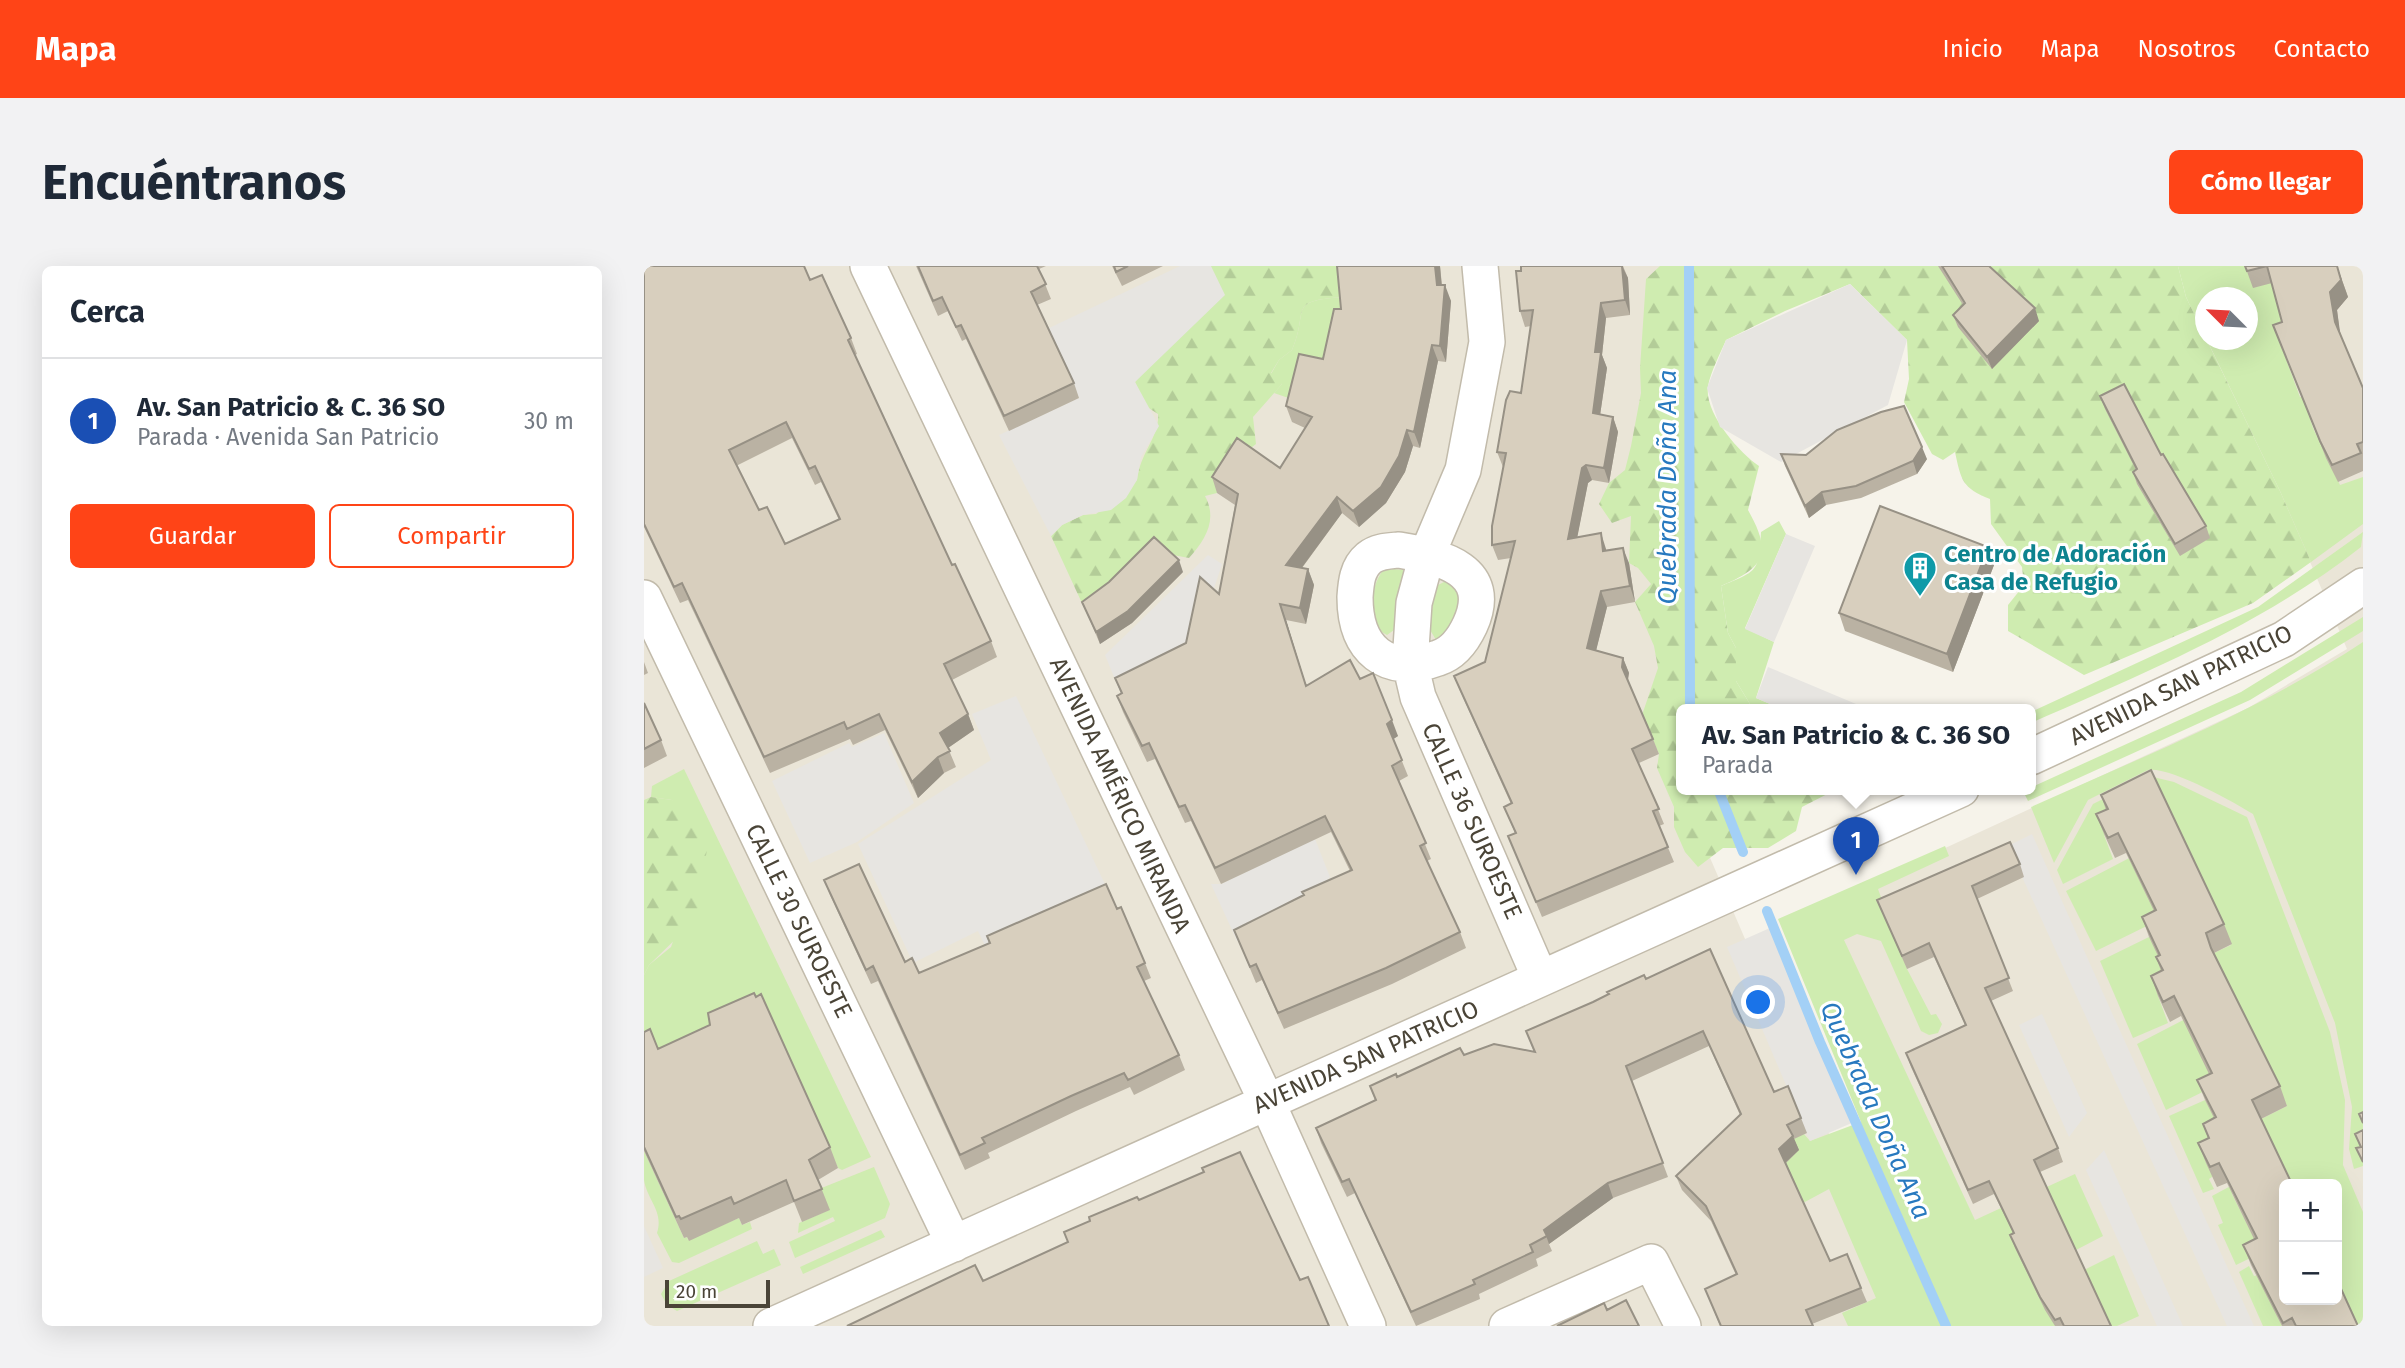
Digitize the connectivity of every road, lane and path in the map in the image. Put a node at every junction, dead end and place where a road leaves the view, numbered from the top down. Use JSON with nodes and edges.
{"nodes":[{"id":1,"x":868,"y":266,"type":"edge"},
{"id":2,"x":1480,"y":266,"type":"edge"},
{"id":3,"x":1427,"y":555,"type":"junction"},
{"id":4,"x":2363,"y":586,"type":"edge"},
{"id":5,"x":644,"y":598,"type":"edge"},
{"id":6,"x":1410,"y":663,"type":"junction"},
{"id":7,"x":2036,"y":755,"type":"edge"},
{"id":8,"x":1948,"y":795,"type":"edge"},
{"id":9,"x":1540,"y":978,"type":"junction"},
{"id":10,"x":1267,"y":1102,"type":"junction"},
{"id":11,"x":954,"y":1244,"type":"junction"},
{"id":12,"x":771,"y":1326,"type":"edge"},
{"id":13,"x":1368,"y":1326,"type":"edge"},
{"id":14,"x":1507,"y":1326,"type":"edge"},
{"id":15,"x":1683,"y":1326,"type":"edge"}],
"edges":[{"from":1,"to":10,"type":"street","name":"AVENIDA AMÉRICO MIRANDA"},
{"from":2,"to":3,"type":"street","name":"CALLE 36 SUROESTE"},
{"from":3,"to":6,"type":"street","name":"CALLE 36 SUROESTE"},
{"from":3,"to":6,"type":"street"},
{"from":3,"to":6,"type":"street"},
{"from":4,"to":7,"type":"street","name":"AVENIDA SAN PATRICIO"},
{"from":5,"to":11,"type":"street","name":"CALLE 30 SUROESTE"},
{"from":6,"to":9,"type":"street","name":"CALLE 36 SUROESTE"},
{"from":8,"to":9,"type":"street","name":"AVENIDA SAN PATRICIO"},
{"from":9,"to":10,"type":"street","name":"AVENIDA SAN PATRICIO"},
{"from":10,"to":11,"type":"street","name":"AVENIDA SAN PATRICIO"},
{"from":10,"to":13,"type":"street","name":"AVENIDA AMÉRICO MIRANDA"},
{"from":11,"to":12,"type":"street","name":"AVENIDA SAN PATRICIO"},
{"from":14,"to":15,"type":"street"}]}
